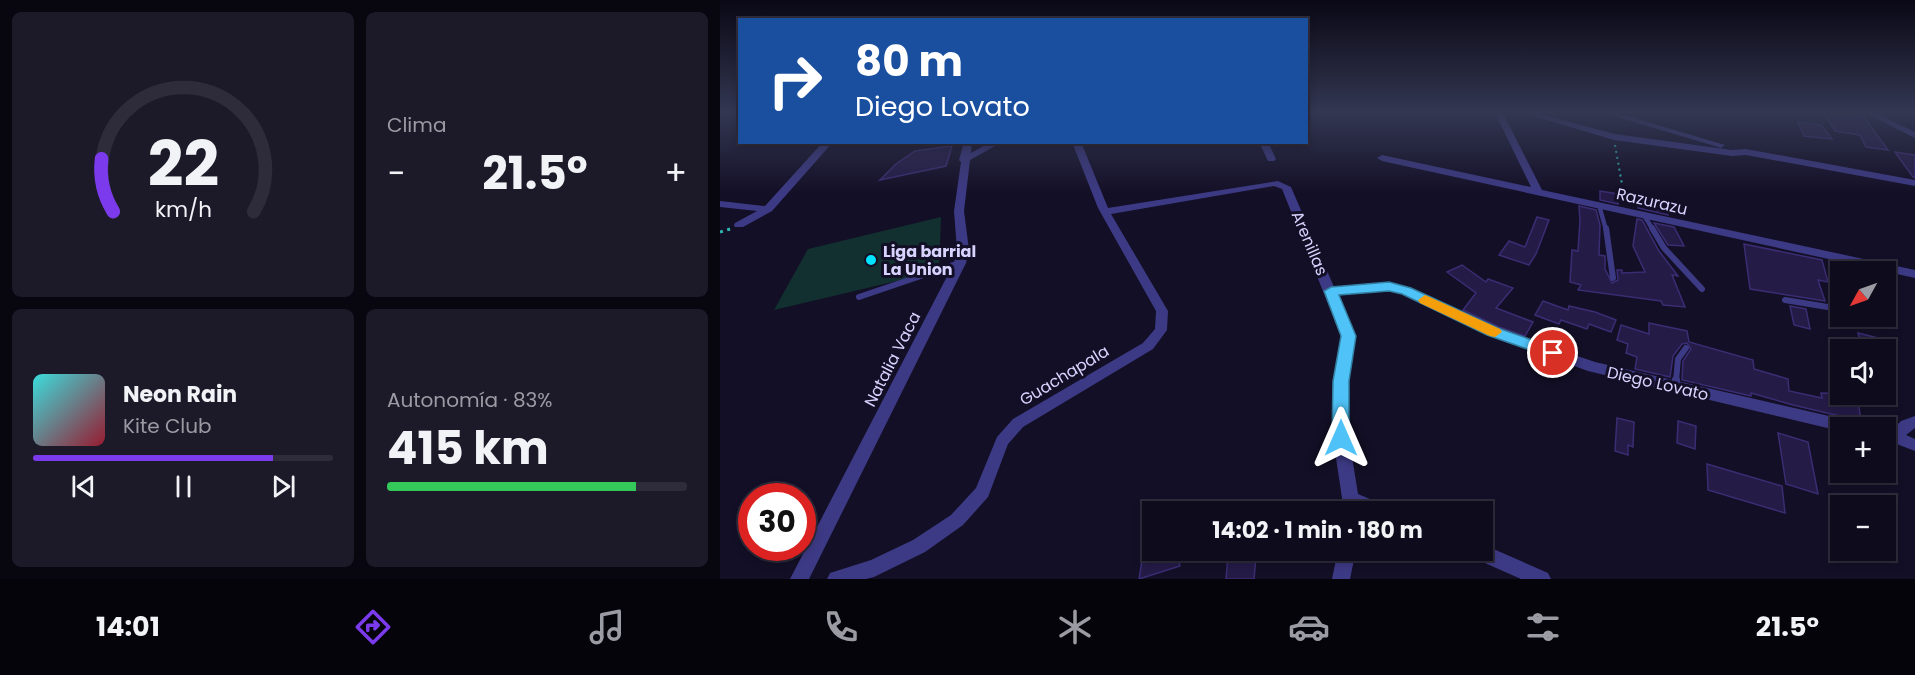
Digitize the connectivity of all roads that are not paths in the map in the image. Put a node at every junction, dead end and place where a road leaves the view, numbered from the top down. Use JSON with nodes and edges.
{"nodes":[{"id":1,"x":1512,"y":140,"type":"edge"},
{"id":2,"x":1636,"y":140,"type":"edge"},
{"id":3,"x":1704,"y":140,"type":"edge"},
{"id":4,"x":826,"y":144,"type":"edge"},
{"id":5,"x":968,"y":144,"type":"edge"},
{"id":6,"x":994,"y":144,"type":"edge"},
{"id":7,"x":1077,"y":144,"type":"edge"},
{"id":8,"x":1264,"y":144,"type":"edge"},
{"id":9,"x":1746,"y":152,"type":"junction"},
{"id":10,"x":1382,"y":158,"type":"dead end"},
{"id":11,"x":1270,"y":159,"type":"dead end"},
{"id":12,"x":964,"y":160,"type":"junction"},
{"id":13,"x":1915,"y":183,"type":"edge"},
{"id":14,"x":1537,"y":190,"type":"junction"},
{"id":15,"x":720,"y":204,"type":"edge"},
{"id":16,"x":1599,"y":205,"type":"junction"},
{"id":17,"x":768,"y":209,"type":"junction"},
{"id":18,"x":1105,"y":212,"type":"junction"},
{"id":19,"x":1644,"y":215,"type":"junction"},
{"id":20,"x":739,"y":225,"type":"dead end"},
{"id":21,"x":1840,"y":258,"type":"junction"},
{"id":22,"x":1841,"y":261,"type":"edge"},
{"id":23,"x":960,"y":263,"type":"junction"},
{"id":24,"x":1915,"y":274,"type":"edge"},
{"id":25,"x":1613,"y":278,"type":"dead end"},
{"id":26,"x":1702,"y":289,"type":"dead end"},
{"id":27,"x":1331,"y":291,"type":"junction"},
{"id":28,"x":859,"y":297,"type":"dead end"},
{"id":29,"x":1785,"y":300,"type":"dead end"},
{"id":30,"x":1830,"y":307,"type":"edge"},
{"id":31,"x":1686,"y":348,"type":"dead end"},
{"id":32,"x":1676,"y":387,"type":"junction"},
{"id":33,"x":1830,"y":422,"type":"edge"},
{"id":34,"x":1915,"y":422,"type":"edge"},
{"id":35,"x":1896,"y":431,"type":"edge"},
{"id":36,"x":1896,"y":437,"type":"edge"},
{"id":37,"x":1915,"y":445,"type":"edge"},
{"id":38,"x":1349,"y":501,"type":"edge"},
{"id":39,"x":1493,"y":558,"type":"edge"},
{"id":40,"x":1345,"y":561,"type":"edge"},
{"id":41,"x":799,"y":579,"type":"edge"},
{"id":42,"x":836,"y":579,"type":"edge"},
{"id":43,"x":1341,"y":579,"type":"edge"},
{"id":44,"x":1542,"y":579,"type":"edge"}],
"edges":[{"from":1,"to":14,"type":"street"},
{"from":2,"to":9,"type":"street"},
{"from":3,"to":9,"type":"street"},
{"from":4,"to":17,"type":"street"},
{"from":5,"to":12,"type":"street","name":"Natalia Vaca"},
{"from":6,"to":12,"type":"street"},
{"from":7,"to":18,"type":"street","name":"Guachapala"},
{"from":8,"to":11,"type":"street"},
{"from":9,"to":13,"type":"street"},
{"from":10,"to":14,"type":"street","name":"Razurazu"},
{"from":12,"to":23,"type":"street","name":"Natalia Vaca"},
{"from":14,"to":16,"type":"street","name":"Razurazu"},
{"from":15,"to":17,"type":"street"},
{"from":16,"to":19,"type":"street","name":"Razurazu"},
{"from":16,"to":25,"type":"lane"},
{"from":17,"to":20,"type":"street"},
{"from":18,"to":27,"type":"street","name":"Arenillas"},
{"from":18,"to":42,"type":"street","name":"Guachapala"},
{"from":19,"to":21,"type":"street","name":"Razurazu"},
{"from":19,"to":26,"type":"lane"},
{"from":21,"to":22,"type":"lane"},
{"from":21,"to":24,"type":"street","name":"Razurazu"},
{"from":23,"to":28,"type":"lane"},
{"from":23,"to":41,"type":"street","name":"Natalia Vaca"},
{"from":27,"to":32,"type":"street","name":"Diego Lovato"},
{"from":27,"to":38,"type":"street","name":"Arenillas"},
{"from":29,"to":30,"type":"lane"},
{"from":31,"to":32,"type":"lane"},
{"from":32,"to":33,"type":"street","name":"Diego Lovato"},
{"from":34,"to":35,"type":"street"},
{"from":36,"to":37,"type":"street"},
{"from":39,"to":44,"type":"street"},
{"from":40,"to":43,"type":"street"}]}
